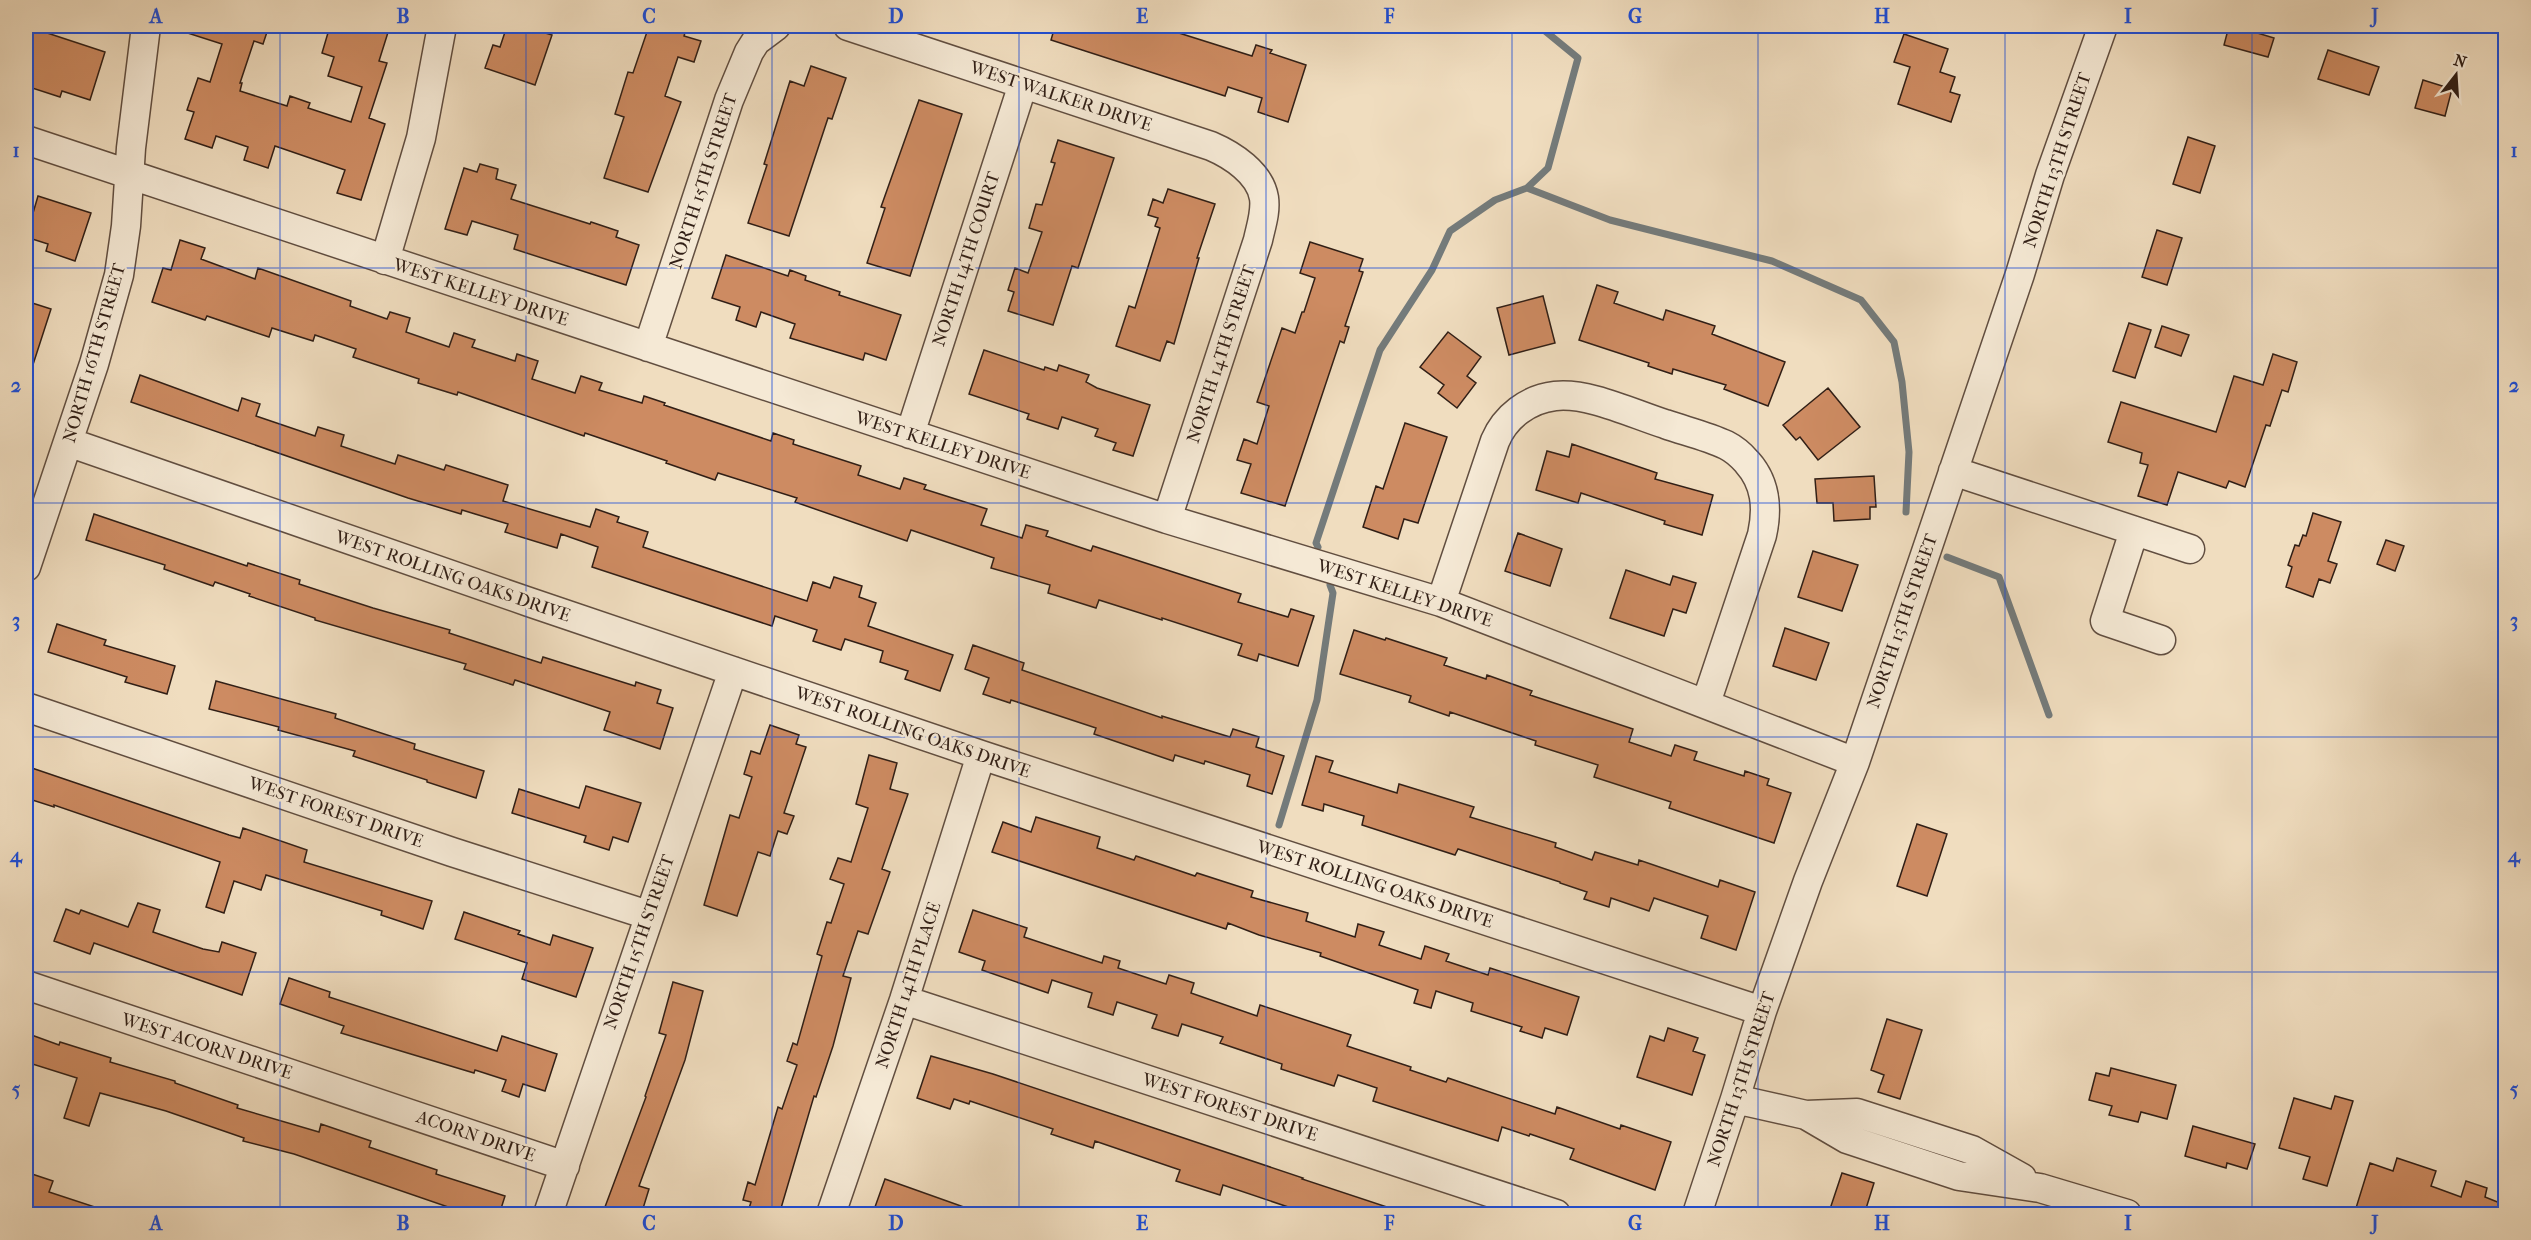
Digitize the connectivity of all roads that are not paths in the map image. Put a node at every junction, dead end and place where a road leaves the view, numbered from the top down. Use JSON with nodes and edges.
{"nodes":[{"id":1,"x":146,"y":26,"type":"edge"},
{"id":2,"x":442,"y":26,"type":"edge"},
{"id":3,"x":776,"y":26,"type":"edge"},
{"id":4,"x":848,"y":26,"type":"edge"},
{"id":5,"x":2103,"y":26,"type":"edge"},
{"id":6,"x":1023,"y":84,"type":"junction"},
{"id":7,"x":26,"y":140,"type":"edge"},
{"id":8,"x":130,"y":175,"type":"junction"},
{"id":9,"x":1261,"y":188,"type":"joint"},
{"id":10,"x":385,"y":260,"type":"junction"},
{"id":11,"x":648,"y":347,"type":"junction"},
{"id":12,"x":910,"y":434,"type":"junction"},
{"id":13,"x":68,"y":442,"type":"junction"},
{"id":14,"x":1953,"y":471,"type":"junction"},
{"id":15,"x":1167,"y":519,"type":"junction"},
{"id":16,"x":2134,"y":531,"type":"junction"},
{"id":17,"x":2190,"y":549,"type":"dead end"},
{"id":18,"x":26,"y":567,"type":"edge"},
{"id":19,"x":1441,"y":602,"type":"junction"},
{"id":20,"x":2161,"y":640,"type":"dead end"},
{"id":21,"x":733,"y":671,"type":"junction"},
{"id":22,"x":1706,"y":703,"type":"junction"},
{"id":23,"x":26,"y":707,"type":"edge"},
{"id":24,"x":981,"y":755,"type":"junction"},
{"id":25,"x":1855,"y":762,"type":"junction"},
{"id":26,"x":648,"y":915,"type":"junction"},
{"id":27,"x":26,"y":985,"type":"edge"},
{"id":28,"x":904,"y":1000,"type":"junction"},
{"id":29,"x":1762,"y":1011,"type":"junction"},
{"id":30,"x":1735,"y":1100,"type":"junction"},
{"id":31,"x":388,"y":1106,"type":"joint"},
{"id":32,"x":564,"y":1166,"type":"junction"},
{"id":33,"x":548,"y":1215,"type":"edge"},
{"id":34,"x":831,"y":1215,"type":"edge"},
{"id":35,"x":1556,"y":1215,"type":"edge"},
{"id":36,"x":1696,"y":1215,"type":"edge"},
{"id":37,"x":2127,"y":1215,"type":"edge"}],
"edges":[{"from":1,"to":8,"type":"street","name":"NORTH 16TH STREET"},
{"from":2,"to":10,"type":"street"},
{"from":3,"to":11,"type":"street","name":"NORTH 15TH STREET"},
{"from":4,"to":6,"type":"street","name":"WEST WALKER DRIVE"},
{"from":5,"to":14,"type":"street","name":"NORTH 13TH STREET"},
{"from":6,"to":9,"type":"street","name":"WEST WALKER DRIVE"},
{"from":6,"to":12,"type":"street","name":"NORTH 14TH COURT"},
{"from":7,"to":8,"type":"street","name":"WEST KELLEY DRIVE"},
{"from":8,"to":10,"type":"street","name":"WEST KELLEY DRIVE"},
{"from":8,"to":13,"type":"street","name":"NORTH 16TH STREET"},
{"from":9,"to":15,"type":"street","name":"NORTH 14TH STREET"},
{"from":10,"to":11,"type":"street","name":"WEST KELLEY DRIVE"},
{"from":11,"to":12,"type":"street","name":"WEST KELLEY DRIVE"},
{"from":12,"to":15,"type":"street","name":"WEST KELLEY DRIVE"},
{"from":13,"to":18,"type":"street","name":"NORTH 16TH STREET"},
{"from":13,"to":21,"type":"street","name":"WEST ROLLING OAKS DRIVE"},
{"from":14,"to":16,"type":"street"},
{"from":14,"to":25,"type":"street","name":"NORTH 13TH STREET"},
{"from":15,"to":19,"type":"street","name":"WEST KELLEY DRIVE"},
{"from":16,"to":17,"type":"street"},
{"from":16,"to":20,"type":"street"},
{"from":19,"to":22,"type":"street","name":"WEST KELLEY DRIVE"},
{"from":19,"to":22,"type":"street"},
{"from":21,"to":24,"type":"street","name":"WEST ROLLING OAKS DRIVE"},
{"from":21,"to":26,"type":"street","name":"NORTH 15TH STREET"},
{"from":22,"to":25,"type":"street","name":"WEST KELLEY DRIVE"},
{"from":23,"to":26,"type":"street","name":"WEST FOREST DRIVE"},
{"from":24,"to":28,"type":"street","name":"NORTH 14TH PLACE"},
{"from":24,"to":29,"type":"street","name":"WEST ROLLING OAKS DRIVE"},
{"from":25,"to":29,"type":"street","name":"NORTH 13TH STREET"},
{"from":26,"to":32,"type":"street","name":"NORTH 15TH STREET"},
{"from":27,"to":31,"type":"street","name":"WEST ACORN DRIVE"},
{"from":28,"to":34,"type":"street","name":"NORTH 14TH PLACE"},
{"from":28,"to":35,"type":"street","name":"WEST FOREST DRIVE"},
{"from":29,"to":30,"type":"street","name":"NORTH 13TH STREET"},
{"from":30,"to":36,"type":"street","name":"NORTH 13TH STREET"},
{"from":30,"to":37,"type":"street"},
{"from":31,"to":32,"type":"street","name":"ACORN DRIVE"},
{"from":32,"to":33,"type":"street","name":"NORTH 15TH STREET"}]}
